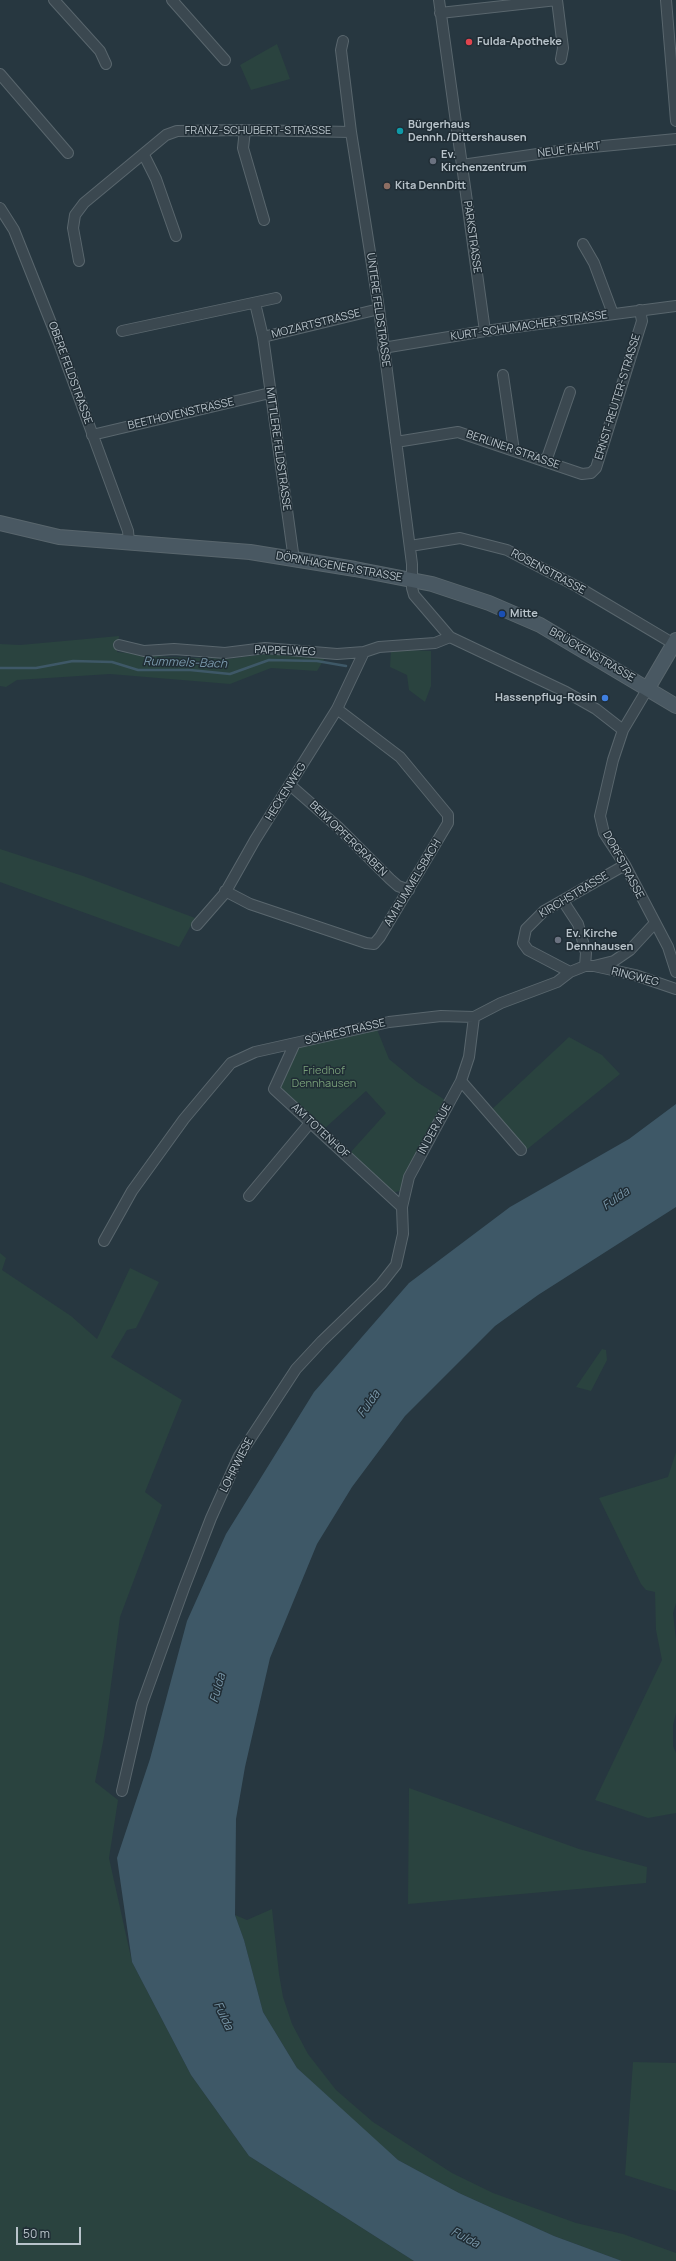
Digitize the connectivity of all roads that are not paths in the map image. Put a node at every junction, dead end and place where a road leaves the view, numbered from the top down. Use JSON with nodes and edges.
{"nodes":[{"id":1,"x":54,"y":0,"type":"edge"},
{"id":2,"x":172,"y":0,"type":"edge"},
{"id":3,"x":439,"y":0,"type":"edge"},
{"id":4,"x":557,"y":0,"type":"edge"},
{"id":5,"x":666,"y":0,"type":"edge"},
{"id":6,"x":542,"y":1,"type":"edge"},
{"id":7,"x":440,"y":13,"type":"junction"},
{"id":8,"x":343,"y":40,"type":"dead end"},
{"id":9,"x":561,"y":59,"type":"dead end"},
{"id":10,"x":225,"y":60,"type":"dead end"},
{"id":11,"x":106,"y":64,"type":"dead end"},
{"id":12,"x":0,"y":74,"type":"edge"},
{"id":13,"x":676,"y":121,"type":"edge"},
{"id":14,"x":245,"y":130,"type":"junction"},
{"id":15,"x":351,"y":132,"type":"junction"},
{"id":16,"x":676,"y":139,"type":"edge"},
{"id":17,"x":68,"y":152,"type":"dead end"},
{"id":18,"x":144,"y":155,"type":"junction"},
{"id":19,"x":462,"y":165,"type":"junction"},
{"id":20,"x":0,"y":208,"type":"edge"},
{"id":21,"x":264,"y":220,"type":"dead end"},
{"id":22,"x":176,"y":236,"type":"dead end"},
{"id":23,"x":583,"y":244,"type":"dead end"},
{"id":24,"x":78,"y":261,"type":"dead end"},
{"id":25,"x":276,"y":298,"type":"dead end"},
{"id":26,"x":255,"y":303,"type":"junction"},
{"id":27,"x":676,"y":306,"type":"edge"},
{"id":28,"x":379,"y":309,"type":"junction"},
{"id":29,"x":640,"y":310,"type":"junction"},
{"id":30,"x":613,"y":314,"type":"junction"},
{"id":31,"x":122,"y":331,"type":"dead end"},
{"id":32,"x":485,"y":331,"type":"junction"},
{"id":33,"x":263,"y":337,"type":"junction"},
{"id":34,"x":383,"y":348,"type":"junction"},
{"id":35,"x":503,"y":375,"type":"dead end"},
{"id":36,"x":570,"y":392,"type":"dead end"},
{"id":37,"x":270,"y":393,"type":"junction"},
{"id":38,"x":92,"y":435,"type":"junction"},
{"id":39,"x":396,"y":442,"type":"junction"},
{"id":40,"x":514,"y":451,"type":"junction"},
{"id":41,"x":546,"y":461,"type":"junction"},
{"id":42,"x":582,"y":474,"type":"joint"},
{"id":43,"x":0,"y":523,"type":"edge"},
{"id":44,"x":129,"y":542,"type":"junction"},
{"id":45,"x":410,"y":546,"type":"junction"},
{"id":46,"x":294,"y":560,"type":"junction"},
{"id":47,"x":413,"y":580,"type":"junction"},
{"id":48,"x":450,"y":637,"type":"junction"},
{"id":49,"x":675,"y":642,"type":"edge"},
{"id":50,"x":119,"y":645,"type":"dead end"},
{"id":51,"x":364,"y":652,"type":"junction"},
{"id":52,"x":648,"y":688,"type":"junction"},
{"id":53,"x":676,"y":706,"type":"edge"},
{"id":54,"x":337,"y":709,"type":"junction"},
{"id":55,"x":623,"y":730,"type":"junction"},
{"id":56,"x":290,"y":784,"type":"junction"},
{"id":57,"x":625,"y":865,"type":"junction"},
{"id":58,"x":409,"y":890,"type":"junction"},
{"id":59,"x":225,"y":891,"type":"junction"},
{"id":60,"x":563,"y":901,"type":"junction"},
{"id":61,"x":654,"y":924,"type":"junction"},
{"id":62,"x":196,"y":925,"type":"dead end"},
{"id":63,"x":589,"y":966,"type":"junction"},
{"id":64,"x":570,"y":972,"type":"junction"},
{"id":65,"x":676,"y":972,"type":"edge"},
{"id":66,"x":676,"y":989,"type":"edge"},
{"id":67,"x":474,"y":1017,"type":"junction"},
{"id":68,"x":295,"y":1043,"type":"junction"},
{"id":69,"x":461,"y":1081,"type":"junction"},
{"id":70,"x":310,"y":1123,"type":"junction"},
{"id":71,"x":521,"y":1150,"type":"dead end"},
{"id":72,"x":409,"y":1177,"type":"joint"},
{"id":73,"x":249,"y":1196,"type":"dead end"},
{"id":74,"x":402,"y":1207,"type":"junction"},
{"id":75,"x":104,"y":1241,"type":"dead end"},
{"id":76,"x":122,"y":1791,"type":"dead end"}],
"edges":[{"from":1,"to":11,"type":"street"},
{"from":2,"to":10,"type":"street"},
{"from":3,"to":7,"type":"street","name":"PARKSTRASSE"},
{"from":4,"to":6,"type":"street"},
{"from":4,"to":9,"type":"street"},
{"from":5,"to":13,"type":"street"},
{"from":6,"to":7,"type":"street"},
{"from":7,"to":19,"type":"street","name":"PARKSTRASSE"},
{"from":8,"to":15,"type":"street","name":"UNTERE FELDSTRASSE"},
{"from":12,"to":17,"type":"street"},
{"from":14,"to":15,"type":"street","name":"FRANZ-SCHUBERT-STRASSE"},
{"from":14,"to":18,"type":"street","name":"FRANZ-SCHUBERT-STRASSE"},
{"from":14,"to":21,"type":"street"},
{"from":15,"to":28,"type":"street","name":"UNTERE FELDSTRASSE"},
{"from":16,"to":19,"type":"street","name":"NEUE FAHRT"},
{"from":18,"to":22,"type":"street"},
{"from":18,"to":24,"type":"street","name":"FRANZ-SCHUBERT-STRASSE"},
{"from":19,"to":32,"type":"street","name":"PARKSTRASSE"},
{"from":20,"to":38,"type":"street","name":"OBERE FELDSTRASSE"},
{"from":23,"to":30,"type":"street"},
{"from":25,"to":26,"type":"street"},
{"from":26,"to":31,"type":"street"},
{"from":26,"to":33,"type":"street","name":"MOZARTSTRASSE"},
{"from":27,"to":29,"type":"street","name":"KURT-SCHUMACHER-STRASSE"},
{"from":28,"to":33,"type":"street","name":"MOZARTSTRASSE"},
{"from":28,"to":34,"type":"street","name":"UNTERE FELDSTRASSE"},
{"from":29,"to":30,"type":"street","name":"KURT-SCHUMACHER-STRASSE"},
{"from":29,"to":42,"type":"street","name":"ERNST-REUTER-STRASSE"},
{"from":30,"to":32,"type":"street","name":"KURT-SCHUMACHER-STRASSE"},
{"from":32,"to":34,"type":"street","name":"KURT-SCHUMACHER-STRASSE"},
{"from":33,"to":37,"type":"street","name":"MITTLERE FELDSTRASSE"},
{"from":34,"to":39,"type":"street","name":"UNTERE FELDSTRASSE"},
{"from":35,"to":40,"type":"street"},
{"from":36,"to":41,"type":"street"},
{"from":37,"to":38,"type":"street","name":"BEETHOVENSTRASSE"},
{"from":37,"to":46,"type":"street","name":"MITTLERE FELDSTRASSE"},
{"from":38,"to":44,"type":"street","name":"OBERE FELDSTRASSE"},
{"from":39,"to":40,"type":"street","name":"BERLINER STRASSE"},
{"from":39,"to":45,"type":"street","name":"UNTERE FELDSTRASSE"},
{"from":40,"to":41,"type":"street","name":"BERLINER STRASSE"},
{"from":41,"to":42,"type":"street","name":"BERLINER STRASSE"},
{"from":43,"to":44,"type":"street","name":"DÖRNHAGENER STRASSE"},
{"from":44,"to":46,"type":"street","name":"DÖRNHAGENER STRASSE"},
{"from":45,"to":47,"type":"street","name":"UNTERE FELDSTRASSE"},
{"from":45,"to":49,"type":"street","name":"ROSENSTRASSE"},
{"from":46,"to":47,"type":"street","name":"DÖRNHAGENER STRASSE"},
{"from":47,"to":48,"type":"street","name":"DÖRNHAGENER STRASSE"},
{"from":47,"to":52,"type":"street","name":"BRÜCKENSTRASSE"},
{"from":48,"to":51,"type":"street","name":"PAPPELWEG"},
{"from":48,"to":55,"type":"street","name":"DÖRNHAGENER STRASSE"},
{"from":49,"to":52,"type":"street"},
{"from":50,"to":51,"type":"street","name":"PAPPELWEG"},
{"from":51,"to":54,"type":"street","name":"HECKENWEG"},
{"from":52,"to":53,"type":"street","name":"BRÜCKENSTRASSE"},
{"from":52,"to":55,"type":"street","name":"DORFSTRASSE"},
{"from":54,"to":56,"type":"street","name":"HECKENWEG"},
{"from":54,"to":58,"type":"street","name":"AM RUMMELSBACH"},
{"from":55,"to":57,"type":"street","name":"DORFSTRASSE"},
{"from":56,"to":58,"type":"street","name":"BEIM OPFERGRABEN"},
{"from":56,"to":59,"type":"street","name":"HECKENWEG"},
{"from":57,"to":60,"type":"street","name":"KIRCHSTRASSE"},
{"from":57,"to":61,"type":"street","name":"DORFSTRASSE"},
{"from":58,"to":59,"type":"street","name":"AM RUMMELSBACH"},
{"from":59,"to":62,"type":"street","name":"HECKENWEG"},
{"from":60,"to":63,"type":"street"},
{"from":60,"to":64,"type":"street","name":"KIRCHSTRASSE"},
{"from":61,"to":63,"type":"street","name":"SÖHRESTRASSE"},
{"from":61,"to":65,"type":"street","name":"DORFSTRASSE"},
{"from":63,"to":64,"type":"street","name":"SÖHRESTRASSE"},
{"from":63,"to":66,"type":"street","name":"RINGWEG"},
{"from":64,"to":67,"type":"street","name":"SÖHRESTRASSE"},
{"from":67,"to":68,"type":"street","name":"SÖHRESTRASSE"},
{"from":67,"to":69,"type":"street","name":"IN DER AUE"},
{"from":68,"to":70,"type":"street","name":"AM TOTENHOF"},
{"from":68,"to":75,"type":"street","name":"SÖHRESTRASSE"},
{"from":69,"to":71,"type":"street"},
{"from":69,"to":72,"type":"street","name":"IN DER AUE"},
{"from":70,"to":73,"type":"street"},
{"from":70,"to":74,"type":"street","name":"AM TOTENHOF"},
{"from":72,"to":74,"type":"street","name":"LOHRWIESE"},
{"from":74,"to":76,"type":"street","name":"LOHRWIESE"}]}
